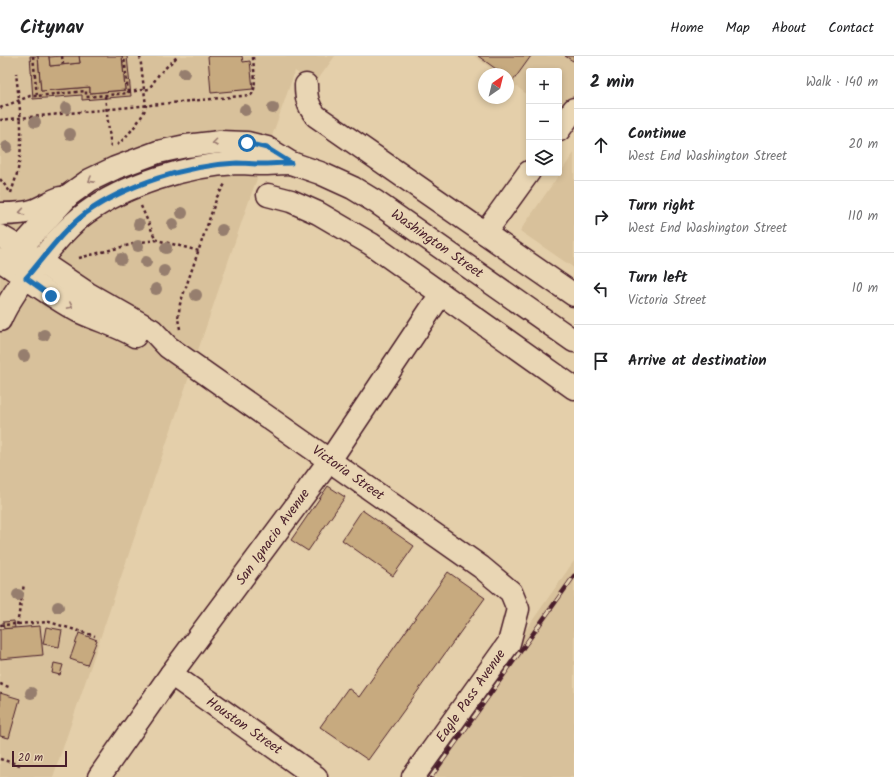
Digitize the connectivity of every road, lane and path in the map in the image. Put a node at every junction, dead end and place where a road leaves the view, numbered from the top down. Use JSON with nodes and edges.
{"nodes":[{"id":1,"x":33,"y":56,"type":"edge"},
{"id":2,"x":62,"y":56,"type":"edge"},
{"id":3,"x":124,"y":56,"type":"edge"},
{"id":4,"x":140,"y":56,"type":"edge"},
{"id":5,"x":178,"y":56,"type":"edge"},
{"id":6,"x":253,"y":56,"type":"edge"},
{"id":7,"x":63,"y":64,"type":"dead end"},
{"id":8,"x":16,"y":73,"type":"dead end"},
{"id":9,"x":306,"y":85,"type":"dead end"},
{"id":10,"x":144,"y":91,"type":"junction"},
{"id":11,"x":128,"y":92,"type":"junction"},
{"id":12,"x":37,"y":96,"type":"junction"},
{"id":13,"x":105,"y":96,"type":"junction"},
{"id":14,"x":18,"y":102,"type":"junction"},
{"id":15,"x":146,"y":106,"type":"junction"},
{"id":16,"x":0,"y":108,"type":"edge"},
{"id":17,"x":574,"y":109,"type":"edge"},
{"id":18,"x":106,"y":110,"type":"junction"},
{"id":19,"x":20,"y":118,"type":"junction"},
{"id":20,"x":0,"y":120,"type":"edge"},
{"id":21,"x":562,"y":126,"type":"edge"},
{"id":22,"x":291,"y":163,"type":"junction"},
{"id":23,"x":526,"y":176,"type":"edge"},
{"id":24,"x":0,"y":179,"type":"edge"},
{"id":25,"x":227,"y":182,"type":"dead end"},
{"id":26,"x":11,"y":193,"type":"junction"},
{"id":27,"x":69,"y":195,"type":"junction"},
{"id":28,"x":268,"y":195,"type":"dead end"},
{"id":29,"x":140,"y":202,"type":"dead end"},
{"id":30,"x":6,"y":206,"type":"edge"},
{"id":31,"x":486,"y":233,"type":"junction"},
{"id":32,"x":0,"y":236,"type":"edge"},
{"id":33,"x":156,"y":240,"type":"junction"},
{"id":34,"x":20,"y":248,"type":"junction"},
{"id":35,"x":199,"y":251,"type":"junction"},
{"id":36,"x":80,"y":258,"type":"dead end"},
{"id":37,"x":40,"y":261,"type":"junction"},
{"id":38,"x":2,"y":266,"type":"edge"},
{"id":39,"x":26,"y":278,"type":"junction"},
{"id":40,"x":441,"y":294,"type":"junction"},
{"id":41,"x":574,"y":295,"type":"edge"},
{"id":42,"x":0,"y":320,"type":"edge"},
{"id":43,"x":174,"y":339,"type":"junction"},
{"id":44,"x":574,"y":341,"type":"edge"},
{"id":45,"x":574,"y":388,"type":"edge"},
{"id":46,"x":330,"y":460,"type":"junction"},
{"id":47,"x":24,"y":584,"type":"dead end"},
{"id":48,"x":518,"y":609,"type":"joint"},
{"id":49,"x":17,"y":625,"type":"junction"},
{"id":50,"x":0,"y":626,"type":"edge"},
{"id":51,"x":95,"y":636,"type":"dead end"},
{"id":52,"x":171,"y":674,"type":"junction"},
{"id":53,"x":0,"y":684,"type":"edge"},
{"id":54,"x":9,"y":687,"type":"dead end"},
{"id":55,"x":0,"y":759,"type":"edge"},
{"id":56,"x":20,"y":765,"type":"dead end"},
{"id":57,"x":99,"y":777,"type":"edge"},
{"id":58,"x":316,"y":777,"type":"edge"},
{"id":59,"x":413,"y":777,"type":"edge"}],
"edges":[{"from":1,"to":12,"type":"path"},
{"from":2,"to":7,"type":"path"},
{"from":3,"to":11,"type":"path"},
{"from":4,"to":10,"type":"path"},
{"from":5,"to":10,"type":"path"},
{"from":6,"to":15,"type":"path"},
{"from":8,"to":14,"type":"path"},
{"from":9,"to":31,"type":"street"},
{"from":10,"to":11,"type":"path"},
{"from":10,"to":15,"type":"path"},
{"from":11,"to":13,"type":"path"},
{"from":12,"to":13,"type":"path"},
{"from":12,"to":14,"type":"path"},
{"from":13,"to":18,"type":"path"},
{"from":14,"to":16,"type":"path"},
{"from":14,"to":19,"type":"path"},
{"from":15,"to":18,"type":"path"},
{"from":15,"to":18,"type":"path"},
{"from":17,"to":21,"type":"street"},
{"from":18,"to":19,"type":"path"},
{"from":19,"to":20,"type":"path"},
{"from":19,"to":26,"type":"path"},
{"from":22,"to":27,"type":"street","one_way":true},
{"from":22,"to":37,"type":"street"},
{"from":22,"to":44,"type":"street","name":"Washington Street"},
{"from":23,"to":31,"type":"street"},
{"from":24,"to":26,"type":"path"},
{"from":25,"to":35,"type":"path"},
{"from":26,"to":30,"type":"path"},
{"from":27,"to":30,"type":"street","one_way":true},
{"from":27,"to":34,"type":"street"},
{"from":28,"to":40,"type":"street"},
{"from":29,"to":33,"type":"path"},
{"from":31,"to":41,"type":"street"},
{"from":32,"to":34,"type":"street","name":"Victoria Street"},
{"from":33,"to":35,"type":"path"},
{"from":33,"to":36,"type":"path"},
{"from":34,"to":37,"type":"street","name":"Victoria Street"},
{"from":34,"to":38,"type":"street"},
{"from":35,"to":43,"type":"path"},
{"from":37,"to":39,"type":"street"},
{"from":37,"to":43,"type":"street","name":"Victoria Street"},
{"from":38,"to":39,"type":"street","name":"Victoria Street"},
{"from":39,"to":42,"type":"street"},
{"from":39,"to":43,"type":"street","name":"Victoria Street","one_way":true},
{"from":40,"to":45,"type":"street"},
{"from":40,"to":46,"type":"street","name":"San Ignacio Avenue"},
{"from":43,"to":46,"type":"street","name":"Victoria Street"},
{"from":46,"to":48,"type":"street","name":"Victoria Street"},
{"from":46,"to":52,"type":"street","name":"San Ignacio Avenue"},
{"from":47,"to":49,"type":"path"},
{"from":48,"to":59,"type":"street","name":"Eagle Pass Avenue"},
{"from":49,"to":50,"type":"path"},
{"from":49,"to":51,"type":"path"},
{"from":52,"to":57,"type":"street","name":"San Ignacio Avenue"},
{"from":52,"to":58,"type":"street","name":"Houston Street"},
{"from":53,"to":54,"type":"path"},
{"from":55,"to":56,"type":"path"}]}
